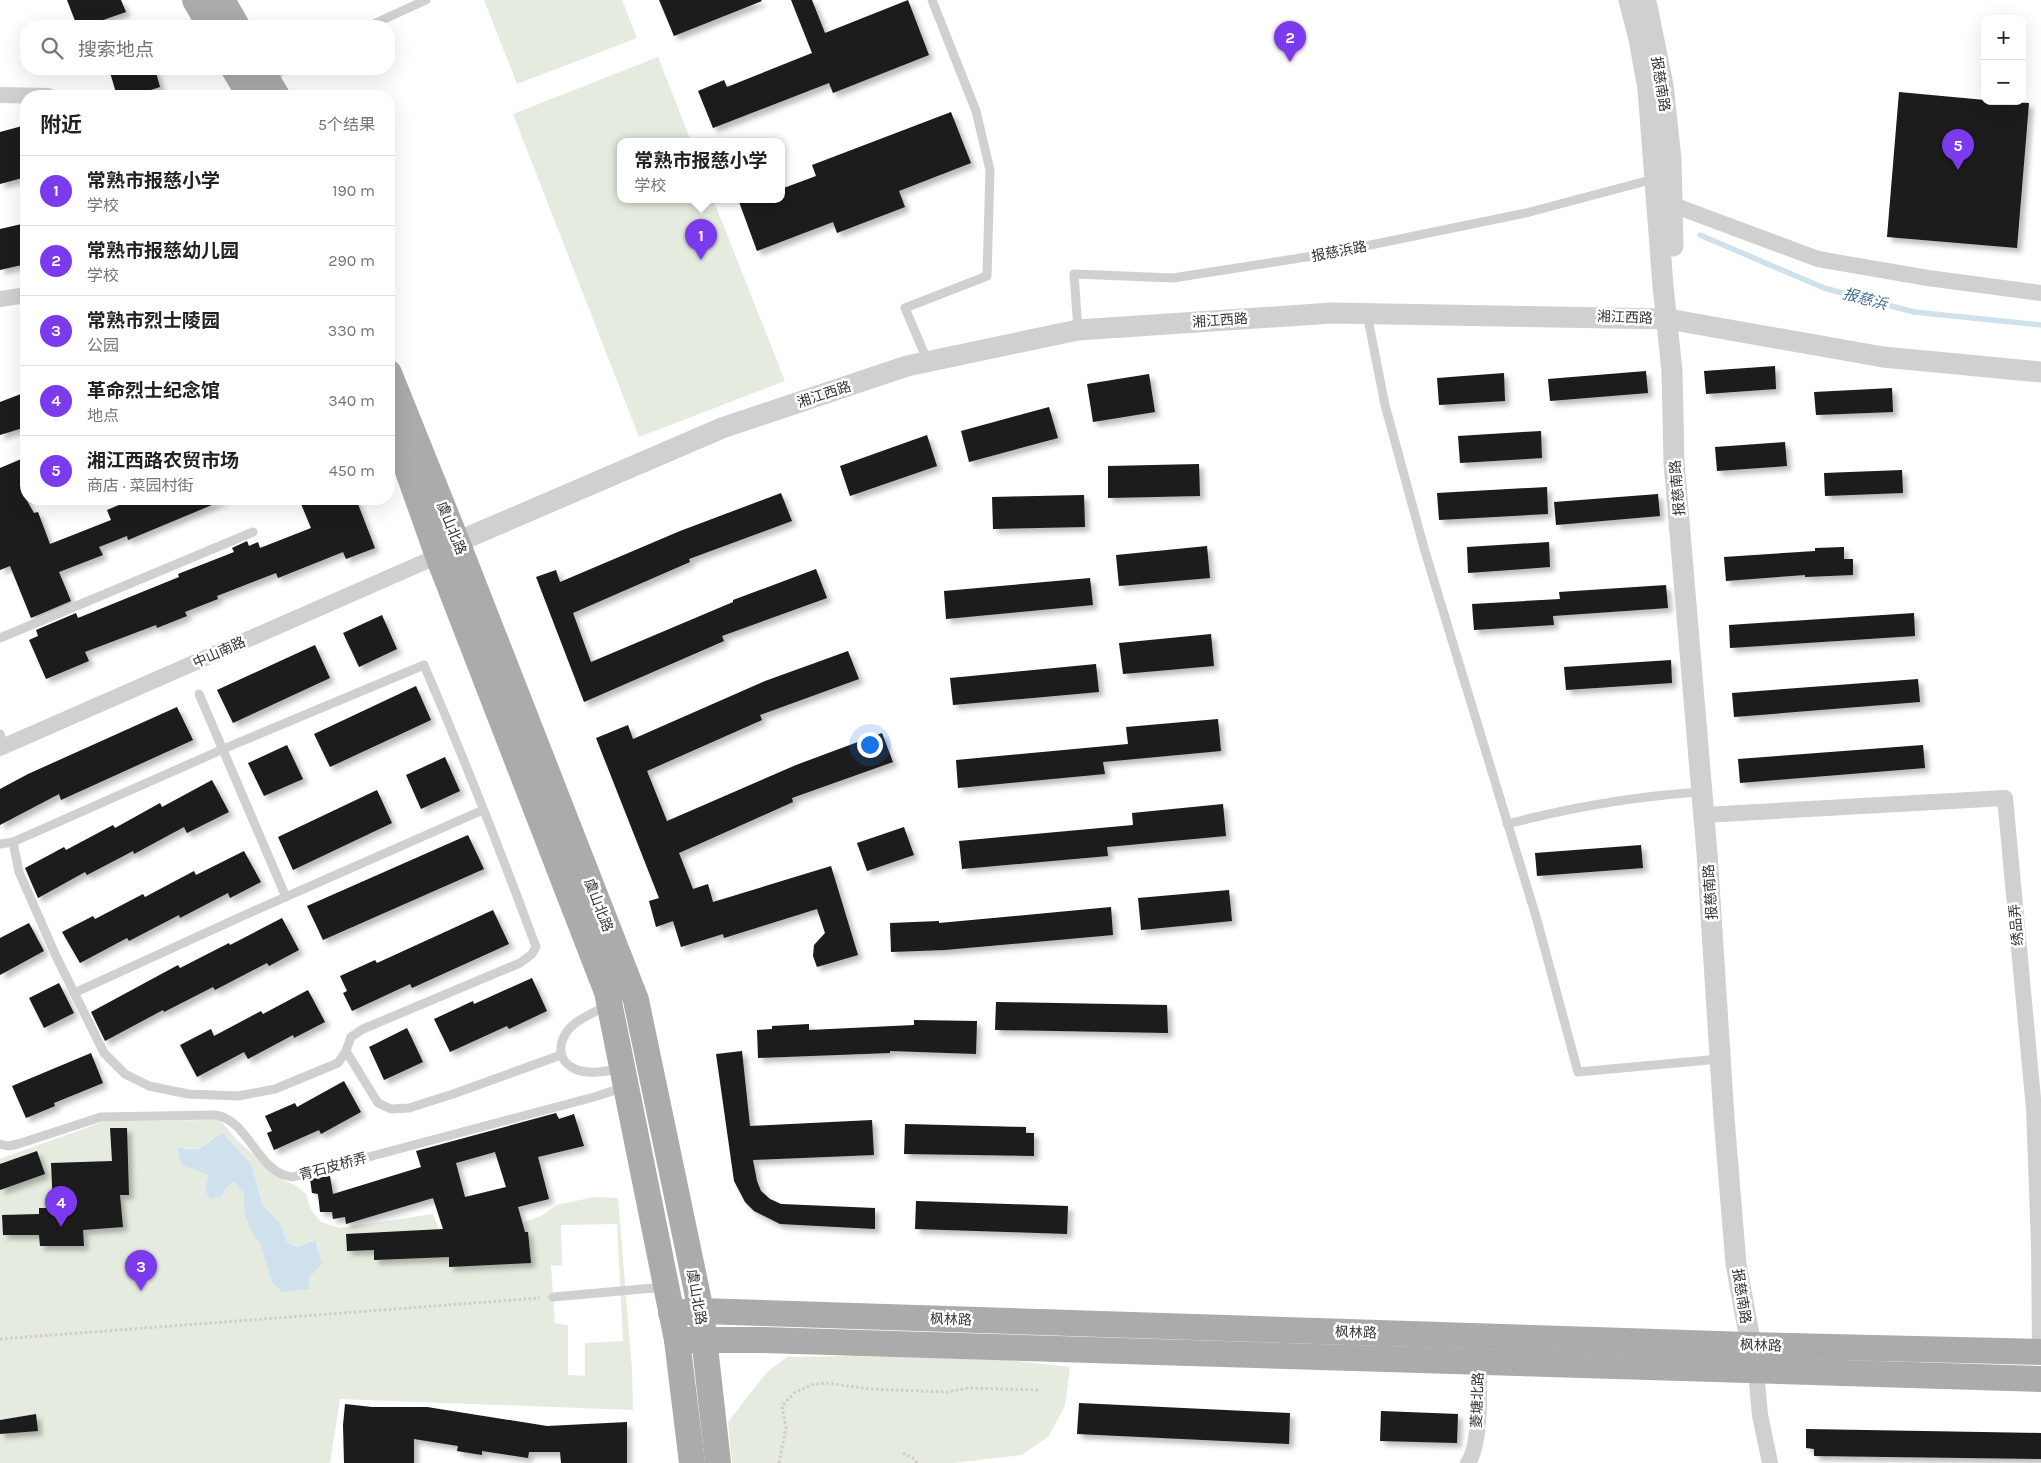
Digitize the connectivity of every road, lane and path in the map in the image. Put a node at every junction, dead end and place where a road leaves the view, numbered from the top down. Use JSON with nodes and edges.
{"nodes":[{"id":1,"x":195,"y":0,"type":"edge"},
{"id":2,"x":222,"y":0,"type":"edge"},
{"id":3,"x":426,"y":0,"type":"edge"},
{"id":4,"x":932,"y":0,"type":"edge"},
{"id":5,"x":1629,"y":0,"type":"edge"},
{"id":6,"x":1644,"y":0,"type":"edge"},
{"id":7,"x":207,"y":20,"type":"edge"},
{"id":8,"x":234,"y":20,"type":"edge"},
{"id":9,"x":382,"y":20,"type":"edge"},
{"id":10,"x":250,"y":75,"type":"edge"},
{"id":11,"x":268,"y":82,"type":"edge"},
{"id":12,"x":0,"y":95,"type":"edge"},
{"id":13,"x":20,"y":95,"type":"edge"},
{"id":14,"x":1655,"y":179,"type":"junction"},
{"id":15,"x":1673,"y":205,"type":"junction"},
{"id":16,"x":2041,"y":285,"type":"edge"},
{"id":17,"x":2041,"y":293,"type":"edge"},
{"id":18,"x":20,"y":295,"type":"edge"},
{"id":19,"x":0,"y":299,"type":"edge"},
{"id":20,"x":1367,"y":313,"type":"junction"},
{"id":21,"x":1668,"y":319,"type":"junction"},
{"id":22,"x":1078,"y":330,"type":"junction"},
{"id":23,"x":928,"y":362,"type":"junction"},
{"id":24,"x":2041,"y":372,"type":"edge"},
{"id":25,"x":395,"y":391,"type":"edge"},
{"id":26,"x":395,"y":431,"type":"edge"},
{"id":27,"x":253,"y":532,"type":"dead end"},
{"id":28,"x":448,"y":549,"type":"junction"},
{"id":29,"x":0,"y":638,"type":"edge"},
{"id":30,"x":199,"y":694,"type":"dead end"},
{"id":31,"x":1,"y":743,"type":"edge"},
{"id":32,"x":223,"y":750,"type":"junction"},
{"id":33,"x":1702,"y":792,"type":"junction"},
{"id":34,"x":484,"y":810,"type":"junction"},
{"id":35,"x":1704,"y":815,"type":"junction"},
{"id":36,"x":1508,"y":824,"type":"junction"},
{"id":37,"x":13,"y":842,"type":"junction"},
{"id":38,"x":0,"y":844,"type":"edge"},
{"id":39,"x":286,"y":897,"type":"junction"},
{"id":40,"x":74,"y":993,"type":"junction"},
{"id":41,"x":610,"y":1005,"type":"junction"},
{"id":42,"x":346,"y":1050,"type":"junction"},
{"id":43,"x":561,"y":1054,"type":"junction"},
{"id":44,"x":1720,"y":1058,"type":"junction"},
{"id":45,"x":624,"y":1078,"type":"junction"},
{"id":46,"x":0,"y":1144,"type":"edge"},
{"id":47,"x":666,"y":1287,"type":"junction"},
{"id":48,"x":553,"y":1297,"type":"joint"},
{"id":49,"x":700,"y":1311,"type":"junction"},
{"id":50,"x":671,"y":1313,"type":"junction"},
{"id":51,"x":1477,"y":1336,"type":"junction"},
{"id":52,"x":0,"y":1339,"type":"edge"},
{"id":53,"x":677,"y":1340,"type":"junction"},
{"id":54,"x":704,"y":1340,"type":"junction"},
{"id":55,"x":1750,"y":1345,"type":"junction"},
{"id":56,"x":2041,"y":1352,"type":"edge"},
{"id":57,"x":1478,"y":1362,"type":"junction"},
{"id":58,"x":1756,"y":1370,"type":"junction"},
{"id":59,"x":2041,"y":1378,"type":"edge"},
{"id":60,"x":1039,"y":1390,"type":"dead end"},
{"id":61,"x":903,"y":1453,"type":"dead end"},
{"id":62,"x":692,"y":1463,"type":"edge"},
{"id":63,"x":718,"y":1463,"type":"edge"},
{"id":64,"x":779,"y":1463,"type":"edge"},
{"id":65,"x":917,"y":1463,"type":"edge"},
{"id":66,"x":1468,"y":1463,"type":"edge"},
{"id":67,"x":1770,"y":1463,"type":"edge"}],
"edges":[{"from":1,"to":7,"type":"main road"},
{"from":2,"to":8,"type":"main road"},
{"from":3,"to":9,"type":"lane"},
{"from":4,"to":23,"type":"lane"},
{"from":5,"to":14,"type":"street","name":"报慈南路"},
{"from":6,"to":15,"type":"street","name":"报慈南路"},
{"from":10,"to":11,"type":"main road"},
{"from":12,"to":13,"type":"street"},
{"from":14,"to":21,"type":"street","name":"报慈南路"},
{"from":14,"to":22,"type":"lane","name":"报慈浜路"},
{"from":15,"to":17,"type":"street"},
{"from":15,"to":21,"type":"street","name":"报慈南路"},
{"from":16,"to":17,"type":"street"},
{"from":18,"to":19,"type":"street"},
{"from":20,"to":21,"type":"street","name":"湘江西路"},
{"from":20,"to":22,"type":"street","name":"湘江西路"},
{"from":20,"to":36,"type":"lane"},
{"from":21,"to":24,"type":"street","name":"湘江西路"},
{"from":21,"to":33,"type":"street","name":"报慈南路"},
{"from":22,"to":23,"type":"street","name":"湘江西路"},
{"from":23,"to":28,"type":"street","name":"湘江西路"},
{"from":25,"to":28,"type":"main road","name":"虞山北路"},
{"from":26,"to":28,"type":"main road","name":"虞山北路"},
{"from":27,"to":29,"type":"lane"},
{"from":28,"to":31,"type":"street","name":"中山南路"},
{"from":28,"to":41,"type":"main road","name":"虞山北路"},
{"from":28,"to":49,"type":"main road","name":"虞山北路"},
{"from":30,"to":32,"type":"lane"},
{"from":32,"to":34,"type":"lane"},
{"from":32,"to":37,"type":"lane"},
{"from":32,"to":39,"type":"lane"},
{"from":33,"to":35,"type":"street","name":"报慈南路"},
{"from":33,"to":36,"type":"lane"},
{"from":34,"to":39,"type":"lane"},
{"from":34,"to":42,"type":"lane"},
{"from":35,"to":44,"type":"street","name":"报慈南路"},
{"from":35,"to":56,"type":"street","name":"绣品弄"},
{"from":36,"to":44,"type":"lane"},
{"from":37,"to":38,"type":"lane"},
{"from":37,"to":40,"type":"lane"},
{"from":39,"to":40,"type":"lane"},
{"from":40,"to":42,"type":"lane"},
{"from":41,"to":43,"type":"lane"},
{"from":41,"to":45,"type":"main road","name":"虞山北路"},
{"from":42,"to":43,"type":"lane"},
{"from":43,"to":45,"type":"lane"},
{"from":44,"to":55,"type":"street","name":"报慈南路"},
{"from":45,"to":46,"type":"lane","name":"青石皮桥弄"},
{"from":45,"to":47,"type":"main road","name":"虞山北路"},
{"from":47,"to":48,"type":"lane"},
{"from":47,"to":50,"type":"main road","name":"虞山北路"},
{"from":48,"to":52,"type":"path"},
{"from":49,"to":50,"type":"main road","name":"枫林路"},
{"from":49,"to":51,"type":"main road","name":"枫林路"},
{"from":49,"to":54,"type":"main road","name":"虞山北路"},
{"from":50,"to":53,"type":"main road","name":"虞山北路"},
{"from":51,"to":55,"type":"main road","name":"枫林路"},
{"from":51,"to":57,"type":"street","name":"菱塘北路"},
{"from":53,"to":54,"type":"main road","name":"枫林路"},
{"from":53,"to":62,"type":"main road","name":"虞山北路"},
{"from":54,"to":57,"type":"main road","name":"枫林路"},
{"from":54,"to":63,"type":"main road","name":"虞山北路"},
{"from":55,"to":56,"type":"main road","name":"枫林路"},
{"from":55,"to":58,"type":"street","name":"报慈南路"},
{"from":57,"to":58,"type":"main road","name":"枫林路"},
{"from":57,"to":66,"type":"street","name":"菱塘北路"},
{"from":58,"to":59,"type":"main road","name":"枫林路"},
{"from":58,"to":67,"type":"street","name":"报慈南路"},
{"from":60,"to":64,"type":"path"},
{"from":61,"to":65,"type":"path"}]}
